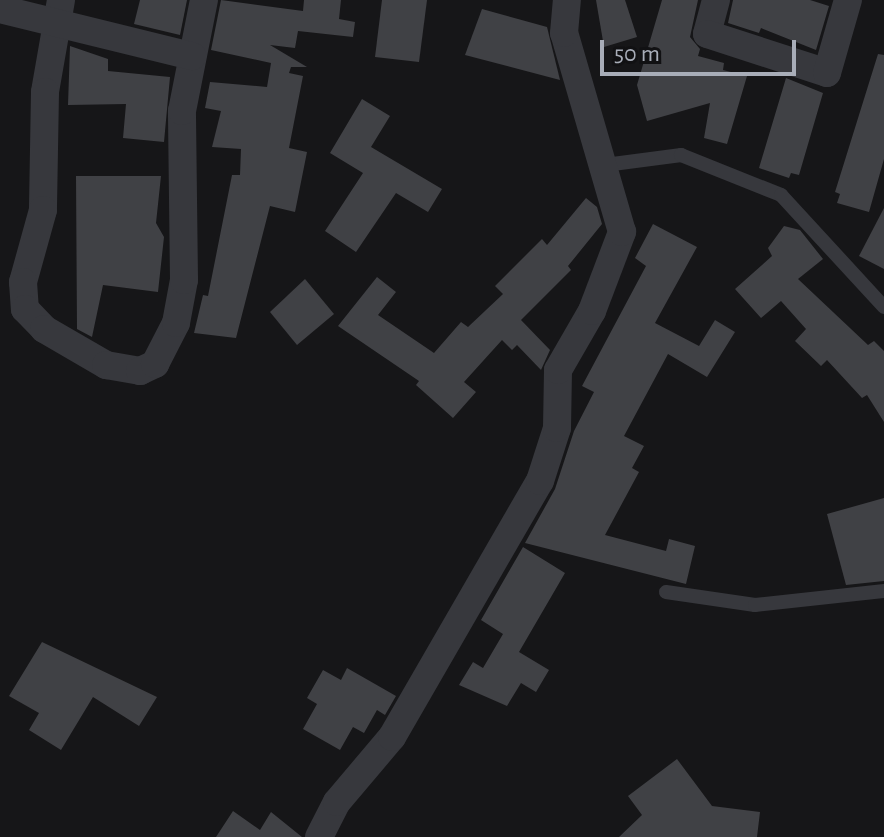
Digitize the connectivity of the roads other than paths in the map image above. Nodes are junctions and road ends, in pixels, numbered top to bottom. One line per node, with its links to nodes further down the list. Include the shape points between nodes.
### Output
1 (204, 0): 7 (street)
2 (567, 0): 8 (street, via 564,33)
3 (716, 0): 4 (street, via 707,34 827,73)
4 (848, 0)
5 (0, 9): 6 (street)
6 (59, 12): 7 (street); 7 (street, via 45,92 43,210 23,282 25,309 44,329 106,365 140,371 155,364 176,323 184,280 182,111)
7 (192, 56)
8 (605, 165): 9 (lane, via 681,155 781,195); 12 (street, via 622,232 592,311 558,370 557,428 540,481 392,737 337,802)
9 (884, 307)
10 (884, 591): 11 (lane, via 755,605)
11 (666, 592)
12 (319, 837)

